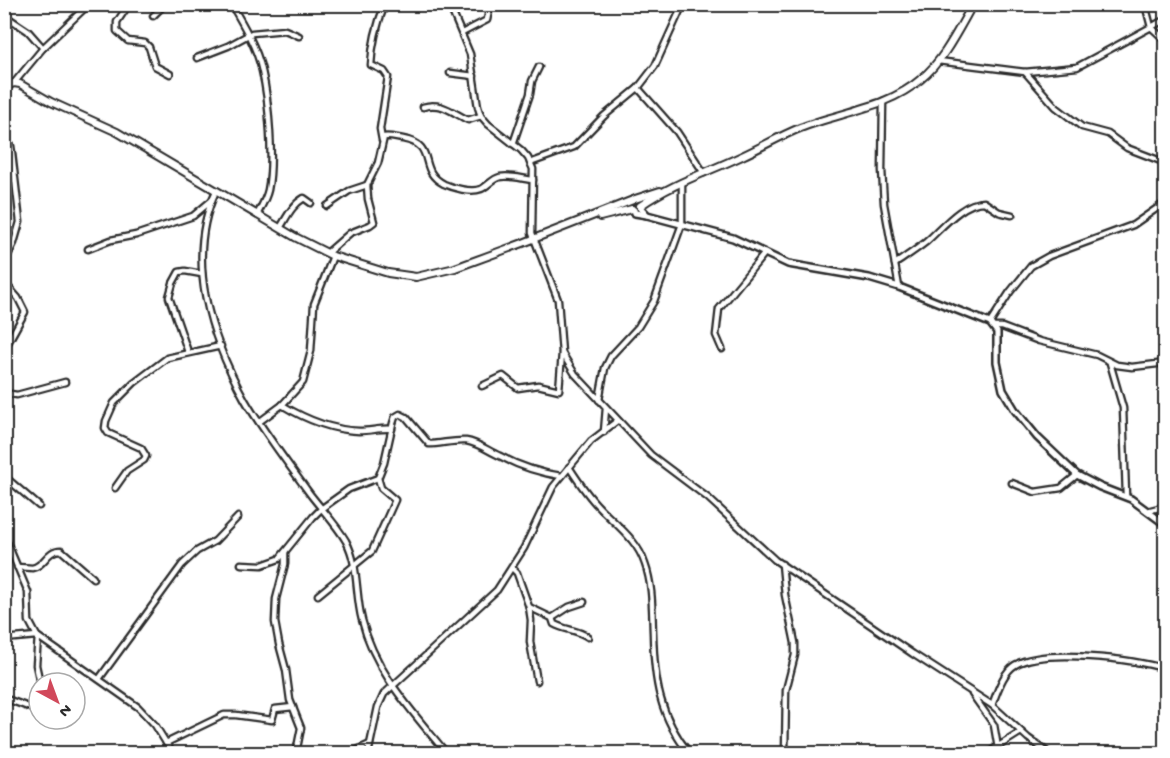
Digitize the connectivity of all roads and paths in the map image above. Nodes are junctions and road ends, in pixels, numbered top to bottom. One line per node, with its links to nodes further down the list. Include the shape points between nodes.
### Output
1 (89, 4): 19 (street)
2 (129, 4): 25 (street, via 117,22 117,31 128,41 149,46 155,66)
3 (165, 4): 12 (street)
4 (231, 4): 16 (street)
5 (384, 4): 34 (street, via 371,57 371,65 388,77 380,129)
6 (449, 4): 15 (street)
7 (683, 4): 29 (street, via 655,66)
8 (973, 4): 21 (main road)
9 (1145, 4): 14 (street)
10 (490, 5): 15 (street, via 488,20)
11 (4, 15): 19 (street, via 28,31)
12 (153, 16)
13 (1166, 19): 14 (street)
14 (1151, 27): 18 (street); 23 (street, via 1077,67)
15 (462, 33): 26 (street)
16 (247, 35): 17 (street, via 285,30); 20 (street); 50 (street, via 262,70 270,137 268,192)
17 (299, 36)
18 (1166, 41)
19 (43, 48): 27 (street)
20 (197, 58)
21 (938, 60): 23 (street); 30 (main road, via 921,80)
22 (539, 67): 35 (street)
23 (1025, 72): 37 (street, via 1070,119 1108,134 1126,148)
24 (450, 73): 26 (street)
25 (170, 74)
26 (474, 76): 32 (street)
27 (14, 83): 28 (main road); 43 (main road, via 117,132)
28 (4, 87)
29 (638, 88): 36 (street, via 574,147); 38 (street, via 677,132)
30 (883, 101): 38 (main road, via 801,128); 60 (street, via 884,204)
31 (423, 107): 32 (street, via 443,106 468,120)
32 (481, 116): 35 (street)
33 (4, 139): 59 (street, via 12,153 20,222)
34 (382, 140): 39 (street, via 387,136 419,143 434,177 449,186 475,191 501,177); 41 (street, via 378,163)
35 (513, 144): 36 (street)
36 (530, 163): 39 (street)
37 (1166, 163)
38 (704, 173): 40 (main road)
39 (533, 180): 55 (street)
40 (682, 183): 42 (main road); 53 (street)
41 (367, 185): 48 (street, via 349,191); 58 (street, via 374,222 350,233)
42 (674, 186): 44 (main road); 49 (main road)
43 (216, 191): 45 (street); 50 (main road)
44 (634, 200): 49 (main road, via 630,206); 52 (main road)
45 (211, 201): 56 (street, via 193,216); 61 (street, via 204,232)
46 (311, 202): 54 (street, via 301,200)
47 (1166, 202): 64 (street, via 1133,225 1031,266 1010,292)
48 (327, 206)
49 (637, 208): 52 (main road); 53 (street, via 635,213)
50 (257, 215): 54 (main road)
51 (1012, 215): 60 (street, via 977,202)
52 (582, 220): 55 (main road)
53 (682, 224): 57 (street, via 733,238); 75 (street, via 654,301 605,368)
54 (280, 228): 58 (main road)
55 (533, 240): 58 (main road, via 455,268 416,277 388,273); 69 (street, via 558,300)
56 (87, 249)
57 (765, 253): 63 (street, via 788,264); 67 (street, via 719,309 716,335)
58 (330, 255): 76 (street, via 314,304 303,382)
59 (4, 263)
60 (895, 264): 63 (street)
61 (202, 274): 65 (street); 68 (street, via 179,272 169,297)
62 (4, 282): 66 (street, via 24,312)
63 (899, 287): 64 (street)
64 (993, 325): 70 (street, via 1097,355); 83 (street, via 1003,390 1037,437)
65 (221, 346): 68 (street); 79 (street)
66 (4, 350)
67 (722, 350)
68 (188, 352): 88 (street, via 167,358 128,387 114,403 105,421 108,433 141,448 146,456)
69 (562, 353): 73 (street, via 559,390 538,385 518,388 503,376); 75 (street)
70 (1110, 363): 71 (street, via 1132,367); 89 (street, via 1123,408)
71 (1166, 363)
72 (65, 382): 74 (street, via 17,395)
73 (482, 386)
74 (4, 393)
75 (598, 400): 77 (street)
76 (282, 405): 79 (street); 80 (street, via 337,429)
77 (606, 408): 78 (street); 81 (street)
78 (617, 421): 81 (street); 99 (street, via 651,455 708,498)
79 (259, 422): 92 (street)
80 (392, 429): 85 (street, via 400,414 429,444 466,441 545,474); 86 (street)
81 (604, 432): 82 (street)
82 (568, 467): 85 (street); 130 (street, via 589,496 632,540 645,563 659,692 669,723)
83 (1077, 475): 87 (street, via 1061,488 1035,492); 89 (street)
84 (4, 476): 90 (street)
85 (561, 476): 102 (street)
86 (378, 478): 92 (street, via 349,489); 100 (street, via 394,503 372,551)
87 (1012, 483)
88 (115, 488)
89 (1126, 496): 93 (street)
90 (39, 506)
91 (1166, 506): 93 (street)
92 (321, 509): 97 (street); 100 (street, via 346,541)
93 (1147, 511): 95 (street)
94 (238, 517): 113 (street, via 215,541 182,565)
95 (1166, 525)
96 (4, 536): 101 (street)
97 (285, 552): 98 (street, via 270,563); 120 (street, via 275,622)
98 (241, 564)
99 (782, 564): 116 (street); 131 (street, via 795,649 786,690)
100 (354, 565): 104 (street); 115 (street, via 362,622)
101 (17, 567): 103 (street, via 34,568 50,552 61,550); 108 (street, via 28,592 29,621)
102 (512, 568): 106 (street); 115 (street, via 489,599)
103 (93, 578)
104 (318, 595)
105 (584, 602): 107 (street)
106 (529, 608): 107 (street); 114 (street)
107 (552, 618): 109 (street, via 554,624)
108 (37, 637): 110 (street); 112 (street); 113 (street)
109 (588, 638)
110 (4, 639)
111 (1166, 669): 118 (street, via 1095,657 1031,659 1012,666)
112 (37, 671)
113 (99, 679): 122 (street, via 147,715)
114 (537, 681)
115 (392, 686): 123 (street, via 378,707); 129 (street)
116 (969, 689): 118 (street); 124 (street, via 994,725)
117 (4, 698): 119 (street)
118 (992, 705): 121 (street)
119 (27, 707)
120 (293, 708): 122 (street, via 275,709 272,720 219,717); 126 (street, via 301,728)
121 (1021, 732): 124 (street); 134 (street)
122 (166, 743): 125 (street)
123 (370, 744): 127 (street); 128 (street)
124 (998, 746): 132 (street); 133 (street)
125 (172, 753)
126 (298, 753)
127 (348, 753)
128 (368, 753)
129 (447, 753)
130 (690, 753)
131 (785, 753)
132 (986, 753)
133 (999, 753)
134 (1050, 753)

